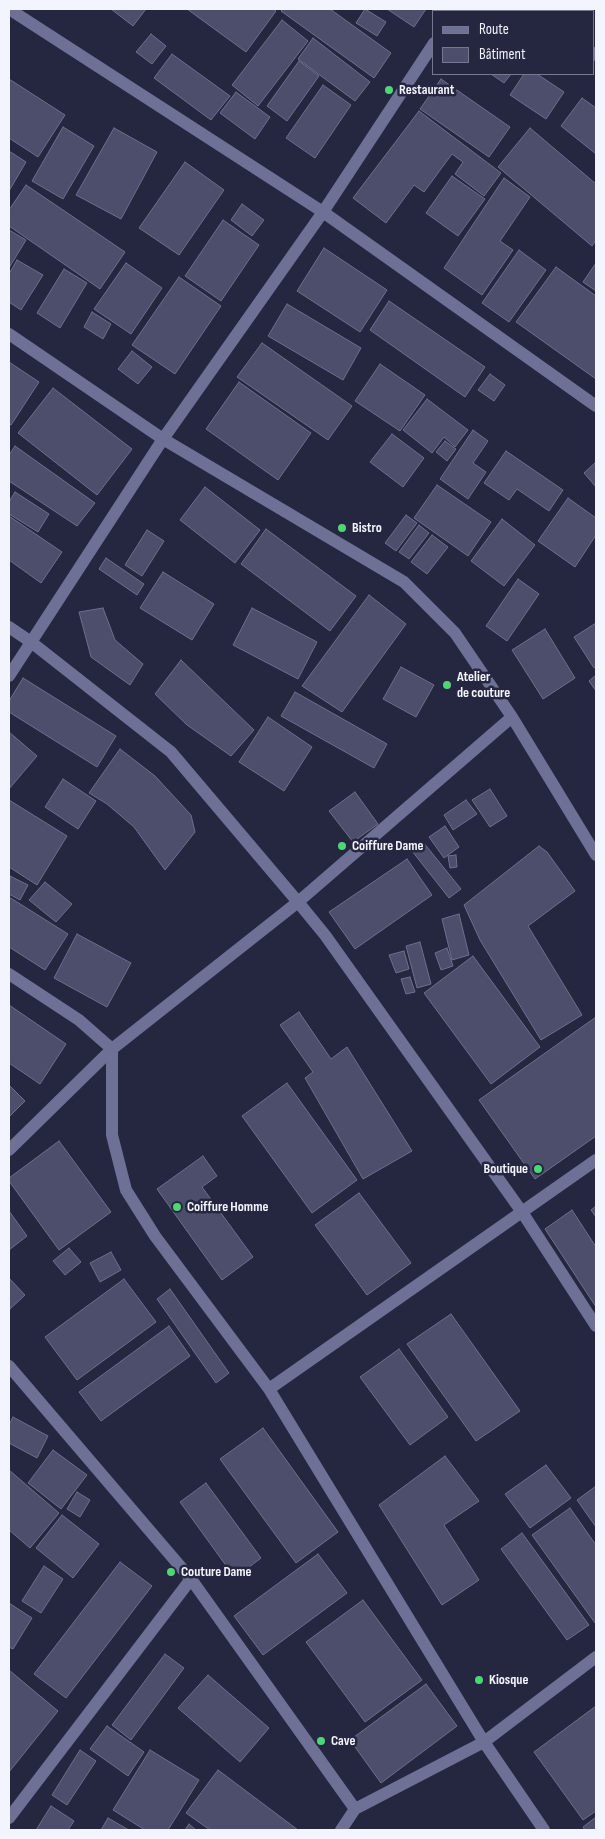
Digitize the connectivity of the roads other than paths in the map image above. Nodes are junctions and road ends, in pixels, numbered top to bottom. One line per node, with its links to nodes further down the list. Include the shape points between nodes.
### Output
1 (9, 9): 3 (street)
2 (432, 46): 3 (street)
3 (323, 212): 5 (street); 6 (street)
4 (9, 334): 6 (street)
5 (596, 406)
6 (163, 439): 8 (street); 10 (street, via 404,582 456,633)
7 (9, 627): 8 (street)
8 (31, 642): 9 (street); 12 (street, via 171,752)
9 (9, 676)
10 (512, 717): 11 (street); 12 (street)
11 (596, 855)
12 (298, 902): 14 (street); 17 (street, via 325,935)
13 (9, 974): 14 (street, via 79,1020)
14 (112, 1049): 15 (street); 20 (street, via 112,1135 126,1190 155,1236)
15 (9, 1150)
16 (596, 1160): 17 (street)
17 (522, 1212): 18 (street); 20 (street)
18 (596, 1326)
19 (9, 1366): 21 (street)
20 (269, 1389): 23 (street)
21 (191, 1579): 24 (street); 25 (street)
22 (596, 1657): 23 (street)
23 (484, 1742): 24 (street); 27 (street)
24 (355, 1809): 26 (street)
25 (9, 1818)
26 (341, 1830)
27 (544, 1830)

